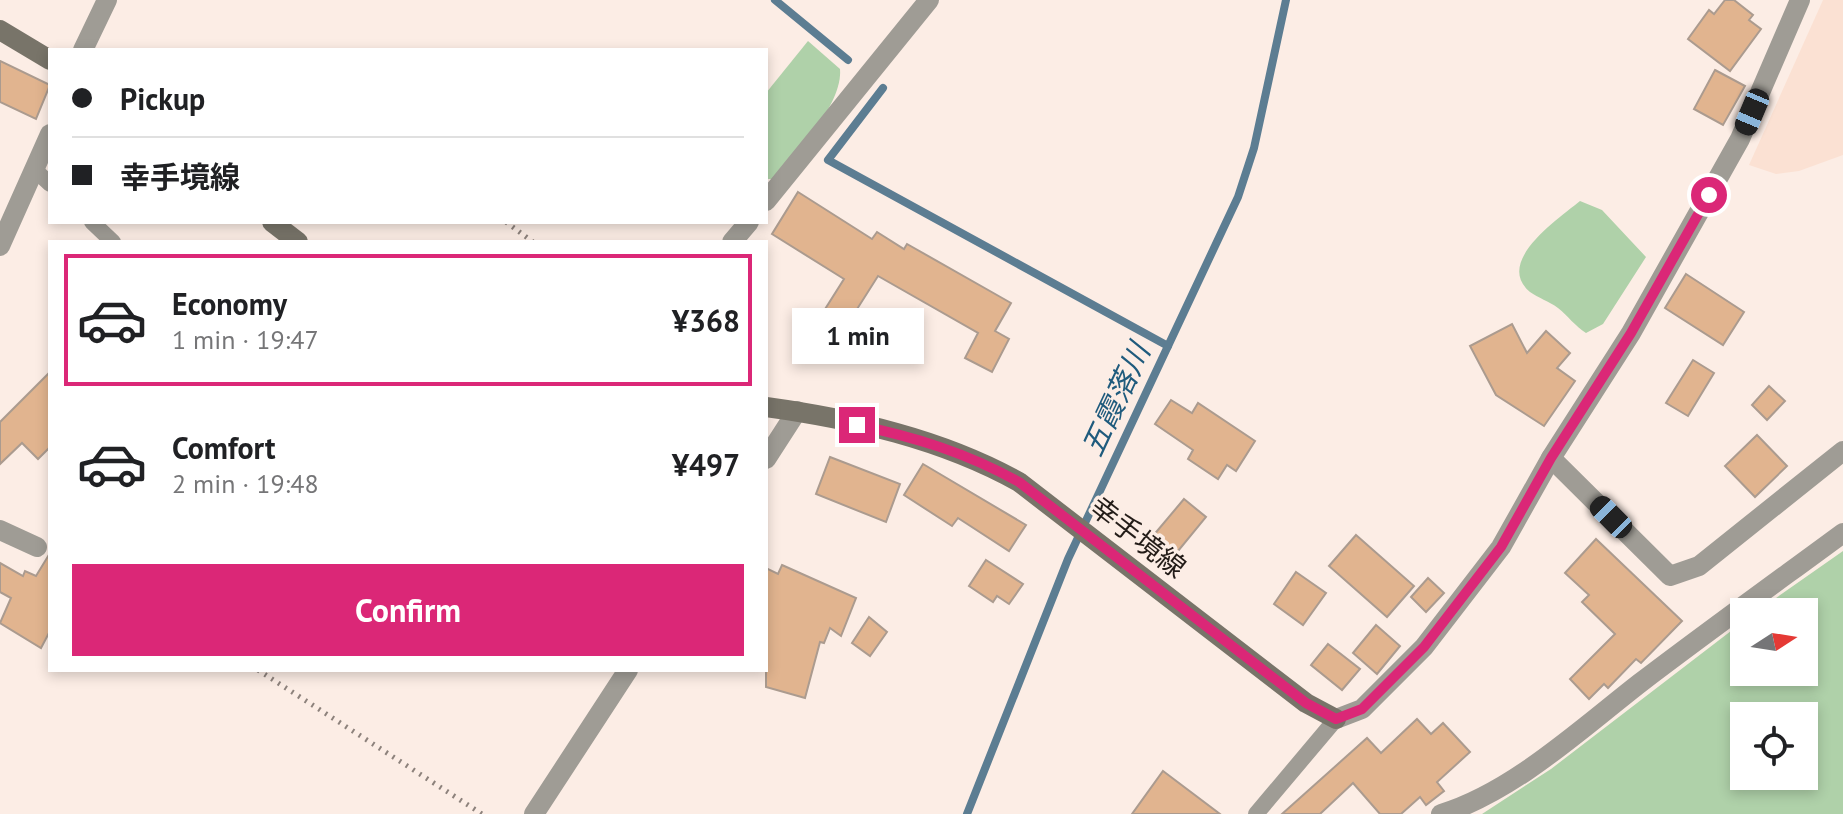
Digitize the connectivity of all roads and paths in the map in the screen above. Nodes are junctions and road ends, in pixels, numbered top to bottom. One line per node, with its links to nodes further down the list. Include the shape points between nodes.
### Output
1 (107, 0): 5 (street)
2 (929, 0): 10 (street)
3 (1800, 0): 24 (street, via 1740,139 1631,333)
4 (0, 30): 6 (main road)
5 (84, 48)
6 (48, 59)
7 (48, 138): 8 (street)
8 (34, 169): 9 (lane); 19 (street)
9 (48, 182)
10 (768, 199)
11 (94, 224): 15 (lane)
12 (275, 224): 16 (main road)
13 (509, 224): 17 (path)
14 (747, 224): 18 (street)
15 (111, 240)
16 (295, 240)
17 (530, 240)
18 (734, 240)
19 (0, 246)
20 (768, 407): 21 (main road, 幸手境線)
21 (797, 411): 23 (street); 30 (main road, 幸手境線, via 917,438 983,462 1019,482 1306,703)
22 (1843, 451): 24 (street, via 1699,566 1670,576)
23 (768, 456)
24 (1551, 458): 30 (street, via 1501,547 1453,613 1362,709)
25 (0, 530): 27 (street)
26 (1843, 533): 34 (street, via 1566,740 1472,805)
27 (37, 547)
28 (261, 672): 31 (path)
29 (627, 672): 32 (street)
30 (1336, 719): 33 (lane)
31 (482, 814)
32 (534, 814)
33 (1256, 814)
34 (1441, 814)

